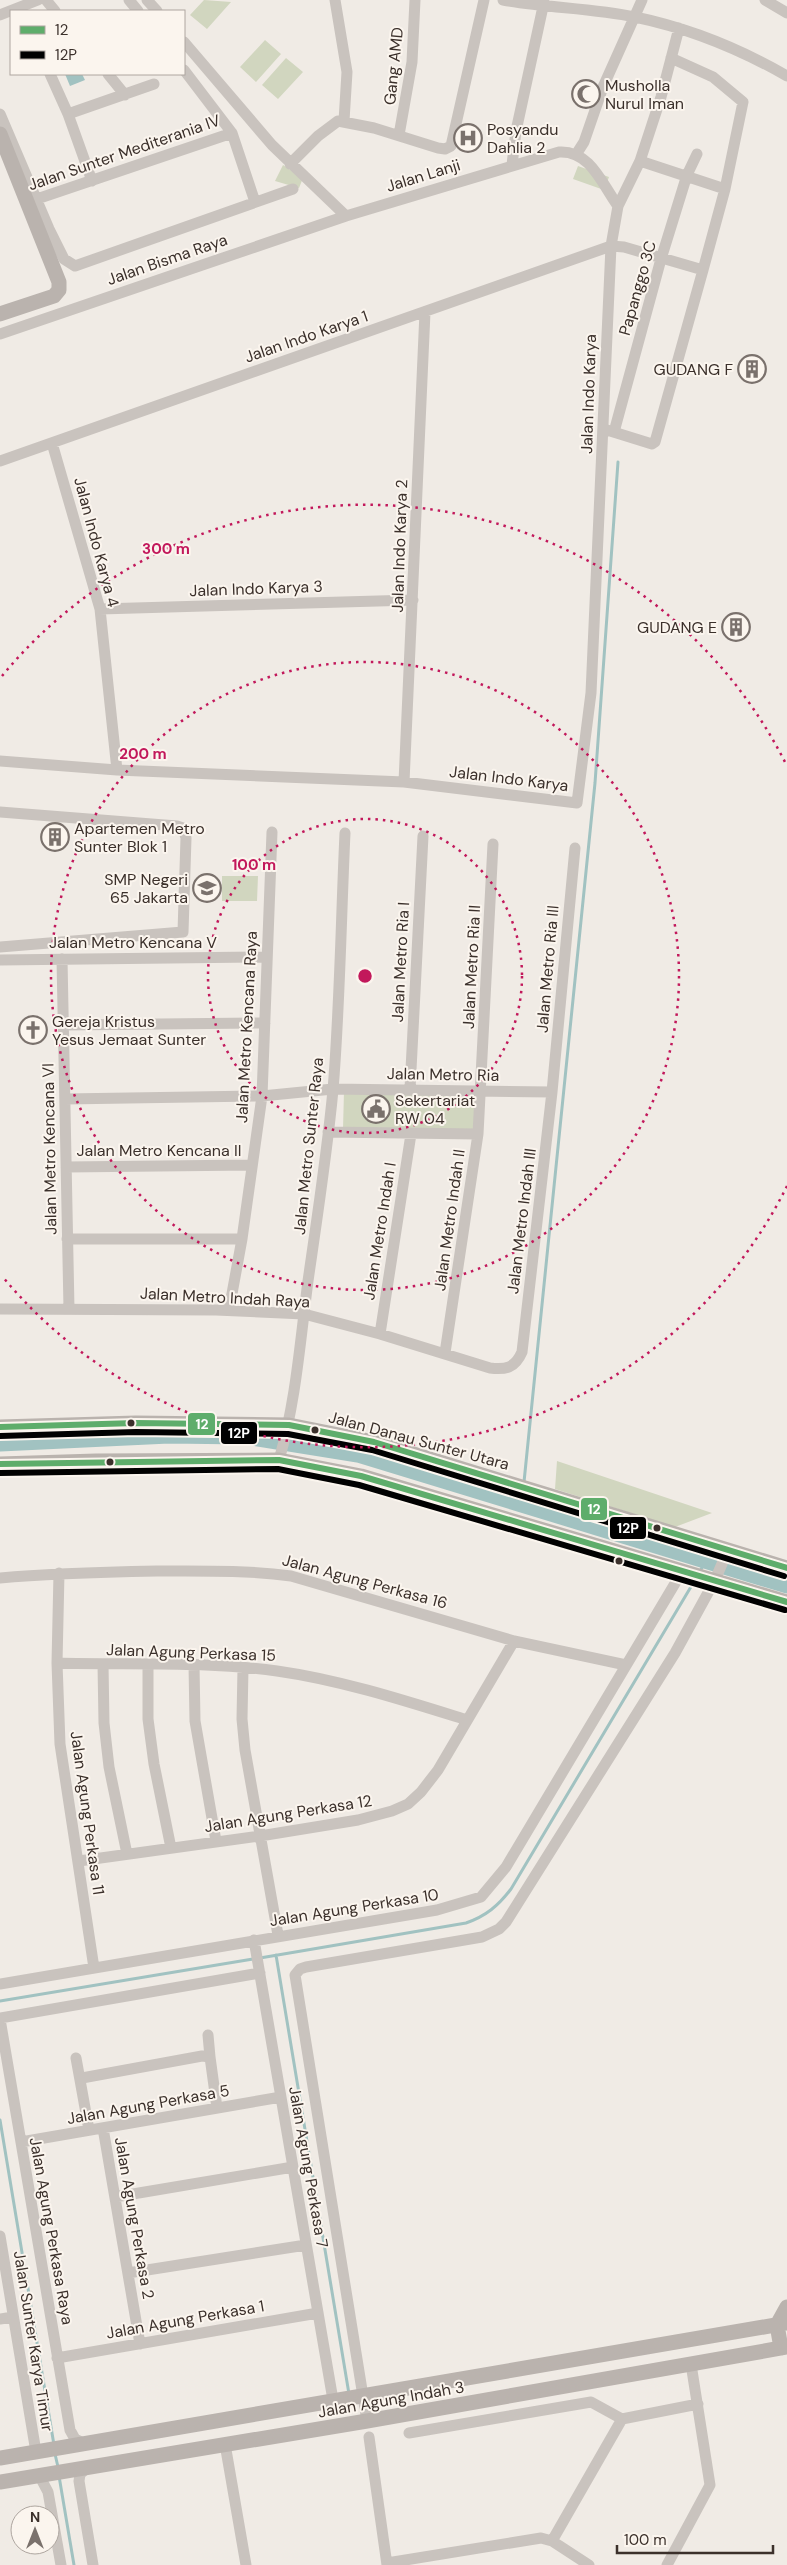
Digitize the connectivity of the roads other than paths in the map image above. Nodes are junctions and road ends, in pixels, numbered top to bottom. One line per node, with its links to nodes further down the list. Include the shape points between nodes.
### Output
1 (38, 0): 12 (street)
2 (46, 0): 13 (street)
3 (129, 0): 14 (street)
4 (147, 0): 15 (street)
5 (335, 0): 29 (street, via 347,72)
6 (415, 0): 32 (street, Gang AMD, via 412,62)
7 (484, 0): 32 (street, Jalan Lanji, via 453,144 442,149)
8 (503, 0): 11 (street)
9 (642, 0): 17 (street)
10 (765, 0): 16 (street)
11 (544, 4): 17 (street); 37 (street, via 516,131)
12 (20, 6)
13 (54, 10)
14 (137, 10)
15 (156, 10)
16 (787, 13)
17 (634, 17): 18 (street); 33 (street)
18 (679, 28): 20 (street, Jalan Indo Karya); 24 (street, via 734,48)
19 (185, 43): 36 (street)
20 (671, 58): 35 (street, Jalan Indo Karya); 41 (street, via 713,77 743,102)
21 (185, 71): 30 (street)
22 (50, 75): 28 (street)
23 (109, 75): 26 (street)
24 (787, 76)
25 (154, 84): 26 (street)
26 (125, 95): 28 (street)
27 (0, 114): 42 (street)
28 (68, 114): 39 (street)
29 (344, 121): 32 (street, Jalan Lanji); 36 (street, via 332,124)
30 (232, 133): 39 (street, Jalan Sunter Mediterania IV); 43 (street)
31 (0, 134): 42 (street)
32 (399, 135)
33 (577, 153): 37 (street, Jalan Lanji, via 559,152); 44 (street)
34 (697, 154): 38 (street, Papanggo 3C)
35 (640, 161): 38 (street); 44 (street, Jalan Indo Karya)
36 (290, 164): 45 (street)
37 (512, 165): 45 (street, Jalan Lanji)
38 (688, 175): 41 (street); 47 (street, Papanggo 3C)
39 (92, 181): 42 (street, Jalan Sunter Mediterania IV)
40 (293, 189): 43 (street)
41 (725, 189): 48 (street)
42 (31, 201): 43 (street, via 64,259 71,265 82,266); 50 (street, via 59,290 54,296)
43 (255, 202)
44 (618, 206): 46 (street, Jalan Indo Karya)
45 (346, 216): 51 (street, Jalan Bisma Raya)
46 (611, 246): 47 (street, Jalan Indo Karya 1); 49 (street, Jalan Indo Karya 1); 52 (street, Jalan Indo Karya)
47 (661, 259): 48 (street, Jalan Indo Karya 1); 52 (street, Papanggo 3C)
48 (703, 270): 52 (street, via 655,442 652,444)
49 (425, 312): 53 (street, Jalan Indo Karya 1); 55 (street, Jalan Indo Karya 2)
50 (0, 314)
51 (0, 334)
52 (608, 431): 59 (street, Jalan Indo Karya, via 592,693 577,803)
53 (52, 443): 54 (street, Jalan Indo Karya 1); 56 (street, Jalan Indo Karya 4)
54 (0, 461)
55 (413, 600): 56 (street, Jalan Indo Karya 3); 59 (street, Jalan Indo Karya 2)
56 (100, 609): 58 (street, Jalan Indo Karya 4)
57 (0, 761): 58 (street, Jalan Indo Karya)
58 (117, 770): 59 (street, Jalan Indo Karya)
59 (404, 782)
60 (0, 812): 66 (street, via 177,826 183,828 186,838 183,932)
61 (272, 832): 67 (street, Jalan Metro Kencana Raya)
62 (345, 833): 72 (street, Jalan Metro Sunter Raya)
63 (423, 836): 73 (street, Jalan Metro Ria I)
64 (492, 844): 74 (street, Jalan Metro Ria II)
65 (575, 848): 75 (street, Jalan Metro Ria III)
66 (0, 947)
67 (267, 957): 68 (street, Jalan Metro Kencana V); 70 (street, Jalan Metro Kencana Raya)
68 (62, 959): 69 (street, Jalan Metro Kencana V); 71 (street, Jalan Metro Kencana VI)
69 (0, 960)
70 (264, 1023): 71 (street); 76 (street, Jalan Metro Kencana Raya)
71 (63, 1025): 77 (street, Jalan Metro Kencana VI)
72 (333, 1089): 73 (street, Jalan Metro Ria); 76 (street, Jalan Metro Ria); 78 (street, Jalan Metro Sunter Raya)
73 (410, 1089): 74 (street, Jalan Metro Ria)
74 (481, 1090): 75 (street, Jalan Metro Ria); 80 (street, Jalan Metro Indah II)
75 (552, 1092): 90 (street, Jalan Metro Indah III)
76 (262, 1096): 77 (street, Jalan Metro Ria); 81 (street, Jalan Metro Kencana Raya)
77 (65, 1099): 82 (street, Jalan Metro Kencana VI)
78 (328, 1132): 79 (street); 88 (street, Jalan Metro Sunter Raya)
79 (410, 1134): 80 (street); 89 (street, Jalan Metro Indah I)
80 (478, 1134): 91 (street, Jalan Metro Indah II)
81 (252, 1166): 82 (street, Jalan Metro Kencana II); 83 (street, Jalan Metro Kencana Raya)
82 (66, 1167): 84 (street, Jalan Metro Kencana VI)
83 (242, 1238): 84 (street); 87 (street, Jalan Metro Kencana Raya)
84 (67, 1239): 86 (street, Jalan Metro Kencana VI)
85 (0, 1309): 86 (street, Jalan Metro Indah Raya)
86 (68, 1309): 87 (street, Jalan Metro Indah Raya)
87 (229, 1310): 88 (street, Jalan Metro Indah Raya)
88 (304, 1314): 89 (street, Jalan Metro Indah Raya); 93 (street, Jalan Metro Sunter Raya, via 299,1371)
89 (380, 1334): 91 (street, Jalan Metro Indah Raya)
90 (522, 1352): 91 (street, Jalan Metro Indah Raya, via 518,1362 503,1370)
91 (445, 1353)
92 (0, 1427): 93 (street, Jalan Danau Sunter Utara, via 144,1423)
93 (288, 1428): 94 (street, Jalan Metro Sunter Raya); 96 (street, Jalan Danau Sunter Utara, via 374,1442)
94 (280, 1456): 95 (street); 98 (street, via 361,1476)
95 (0, 1464)
96 (727, 1552): 97 (street, Jalan Danau Sunter Utara); 100 (street)
97 (787, 1568)
98 (685, 1571): 100 (street); 108 (street, Jalan Agung Perkasa 10)
99 (59, 1573): 101 (street, Jalan Agung Perkasa 16); 103 (street, Jalan Agung Perkasa 16, via 200,1571 291,1576); 104 (street, Jalan Agung Perkasa 11)
100 (712, 1577): 102 (street); 145 (street, Jalan Agung Perkasa 7, via 675,1653 499,1929 482,1937 306,1966 296,1972 294,1980)
101 (0, 1578)
102 (787, 1602)
103 (514, 1641): 108 (street, Jalan Agung Perkasa 16); 110 (street, Jalan Agung Perkasa 12)
104 (57, 1664): 105 (street, Jalan Agung Perkasa 15); 115 (street, Jalan Agung Perkasa 11, via 60,1744)
105 (103, 1664): 106 (street, Jalan Agung Perkasa 15); 114 (street, via 109,1767)
106 (148, 1664): 107 (street, Jalan Agung Perkasa 15); 113 (street, via 148,1719)
107 (194, 1665): 109 (street, Jalan Agung Perkasa 15); 112 (street, via 195,1720)
108 (626, 1665): 116 (street, Jalan Agung Perkasa 10, via 506,1867 481,1897 395,1919)
109 (243, 1668): 110 (street, Jalan Agung Perkasa 15, via 310,1678 402,1700); 111 (street, via 245,1750)
110 (467, 1720): 111 (street, Jalan Agung Perkasa 12, via 438,1770 408,1804 358,1820)
111 (260, 1836): 112 (street, Jalan Agung Perkasa 12); 116 (street)
112 (216, 1841): 113 (street, Jalan Agung Perkasa 12)
113 (171, 1848): 114 (street, Jalan Agung Perkasa 12)
114 (127, 1854): 115 (street, Jalan Agung Perkasa 12)
115 (79, 1861): 118 (street, Jalan Agung Perkasa 11)
116 (278, 1935): 117 (street, Jalan Agung Perkasa 10)
117 (254, 1944): 118 (street, Jalan Agung Perkasa 10); 119 (street, Jalan Agung Perkasa 7)
118 (94, 1968): 120 (street, Jalan Agung Perkasa 10)
119 (260, 1974): 121 (street); 126 (street, Jalan Agung Perkasa 7)
120 (0, 1984)
121 (0, 2018): 130 (street, Jalan Agung Perkasa Raya)
122 (208, 2035): 123 (street)
123 (210, 2057): 125 (street, via 85,2076); 127 (street)
124 (76, 2058): 125 (street)
125 (80, 2080): 129 (street)
126 (281, 2098): 127 (street, Jalan Agung Perkasa 5); 131 (street, Jalan Agung Perkasa 7)
127 (217, 2108): 128 (street, Jalan Agung Perkasa 5)
128 (103, 2128): 129 (street, Jalan Agung Perkasa 5); 132 (street, Jalan Agung Perkasa 2)
129 (89, 2130): 130 (street, Jalan Agung Perkasa 5)
130 (21, 2142): 143 (street, Jalan Agung Perkasa Raya)
131 (293, 2167): 132 (street); 134 (street, Jalan Agung Perkasa 7)
132 (114, 2197): 135 (street, Jalan Agung Perkasa 2)
133 (0, 2236): 138 (street, Jalan Sunter Karya Timur)
134 (306, 2244): 135 (street); 137 (street, Jalan Agung Perkasa 7)
135 (128, 2273): 141 (street, Jalan Agung Perkasa 2)
136 (787, 2307): 140 (street)
137 (318, 2313): 141 (street, Jalan Agung Perkasa 1); 146 (street, Jalan Agung Perkasa 7)
138 (13, 2316): 139 (street); 154 (street, Jalan Sunter Karya Timur)
139 (0, 2319)
140 (782, 2324): 142 (street); 145 (street, Jalan Agung Indah 3)
141 (140, 2344): 143 (street, Jalan Agung Perkasa 1)
142 (784, 2348): 144 (street, Jalan Agung Indah 3)
143 (57, 2358): 152 (street, Jalan Agung Perkasa Raya, via 70,2430 75,2439)
144 (691, 2364): 147 (street); 149 (street, Jalan Agung Indah 3)
145 (360, 2395): 146 (street, Jalan Agung Indah 3); 149 (street, Jalan Agung Perkasa 7)
146 (335, 2399): 152 (street, Jalan Agung Indah 3)
147 (698, 2404): 148 (street); 165 (street, via 710,2485)
148 (622, 2419): 150 (street, via 591,2402); 159 (street)
149 (367, 2421): 153 (street, Jalan Agung Indah 3)
150 (409, 2434)
151 (369, 2437): 160 (street)
152 (83, 2443): 154 (street, Jalan Agung Indah 3)
153 (225, 2444): 156 (street, Jalan Agung Indah 3); 163 (street)
154 (41, 2451): 155 (street, Jalan Agung Indah 3)
155 (0, 2458)
156 (88, 2467): 157 (street, Jalan Agung Indah 3); 162 (street, via 80,2474 79,2481)
157 (45, 2474): 158 (street, Jalan Agung Indah 3); 161 (street)
158 (0, 2482)
159 (552, 2541): 160 (street, via 541,2538); 164 (street)
160 (387, 2564)
161 (60, 2565)
162 (93, 2565)
163 (246, 2565)
164 (590, 2565)
165 (667, 2565)

